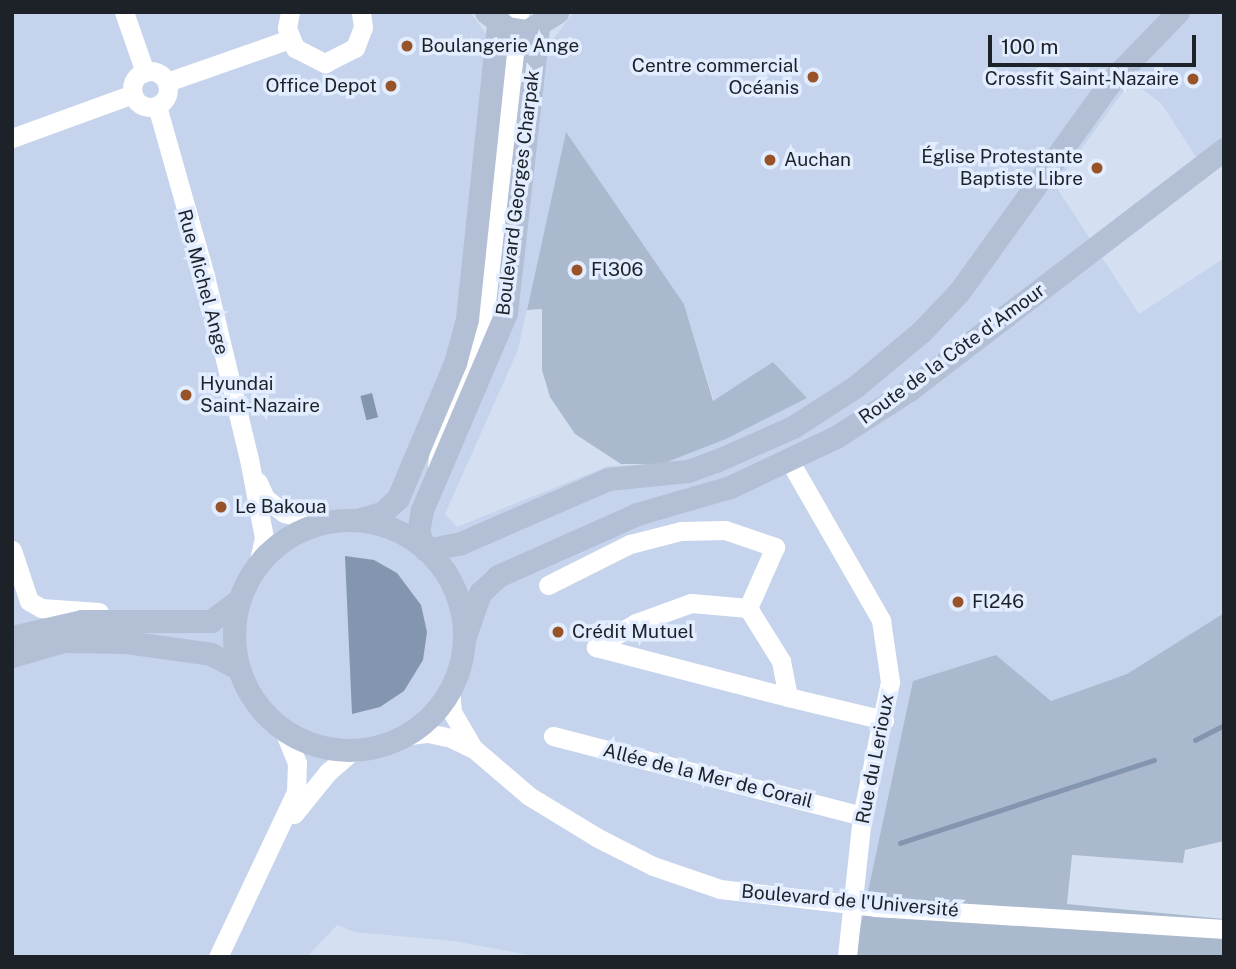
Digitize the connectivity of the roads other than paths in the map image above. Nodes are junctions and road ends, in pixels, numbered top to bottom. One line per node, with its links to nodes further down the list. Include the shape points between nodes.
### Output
1 (124, 12): 8 (street)
2 (290, 12): 7 (street)
3 (558, 12): 6 (main road)
4 (1178, 12): 21 (main road, Route de la Côte d'Amour, via 1112,80 959,292 922,332 855,387 793,427 707,465 667,475 608,479 461,543)
5 (365, 13): 7 (street, via 361,38 336,61 304,56)
6 (511, 21): 14 (street, via 484,326); 15 (main road, Boulevard Georges Charpak, via 495,53 467,319 455,363); 18 (main road, Boulevard Georges Charpak, via 536,53 506,313)
7 (290, 38): 9 (street)
8 (145, 72): 9 (street, via 160,74); 10 (street, via 133,83)
9 (167, 82): 11 (street, via 168,93)
10 (133, 94): 11 (street, via 145,106); 12 (street)
11 (156, 106): 16 (street, Rue Michel Ange, via 205,276)
12 (12, 138)
13 (1224, 149): 17 (main road, Route de la Côte d'Amour, via 880,410)
14 (441, 432): 15 (street); 18 (street)
15 (416, 456): 19 (main road, Boulevard Georges Charpak, via 393,505 382,513)
16 (249, 459): 20 (street, Rue Michel Ange, via 269,502 292,517); 23 (street, Rue Michel Ange, via 264,538)
17 (789, 460): 29 (main road, Route de la Côte d'Amour, via 718,492 634,515 508,570 480,593); 34 (street, Rue du Lerioux, via 881,620 890,682)
18 (436, 474): 21 (main road, Boulevard Georges Charpak, via 418,533)
19 (354, 520): 20 (main road); 21 (main road, via 392,528)
20 (323, 523): 23 (main road, via 286,539)
21 (426, 550): 29 (main road, via 455,591)
22 (13, 552): 27 (street, via 29,601 41,608 98,612)
23 (258, 565): 25 (main road)
24 (548, 585): 26 (street, via 630,544 681,531 725,530 775,547)
25 (239, 600): 27 (main road, via 211,621); 31 (main road, via 234,631)
26 (748, 608): 33 (street, via 781,661); 33 (street, via 691,603 635,623 596,646)
27 (123, 620): 28 (main road, via 44,626)
28 (12, 637)
29 (464, 639): 32 (main road)
30 (12, 656): 31 (main road, via 64,641 126,642 211,654)
31 (239, 669): 35 (main road, via 257,705)
32 (450, 689): 36 (main road, via 433,713); 38 (street, Boulevard de l'Université, via 452,712)
33 (788, 697): 34 (street)
34 (884, 720): 40 (street, Rue du Lerioux)
35 (285, 730): 39 (main road, via 323,747); 41 (street, via 294,751 298,785)
36 (402, 736): 38 (street, Boulevard de l'Université, via 444,736); 39 (main road)
37 (553, 736): 40 (street, Allée de la Mer de Corail)
38 (474, 749): 42 (street, Boulevard de l'Université, via 551,811 653,866 720,889)
39 (353, 750): 41 (street, via 328,772)
40 (862, 816): 42 (street, Rue du Lerioux)
41 (279, 834): 44 (street)
42 (853, 905): 43 (street, Boulevard de l'Université); 45 (street, Rue du Lerioux)
43 (1224, 929)
44 (218, 957)
45 (847, 957)

